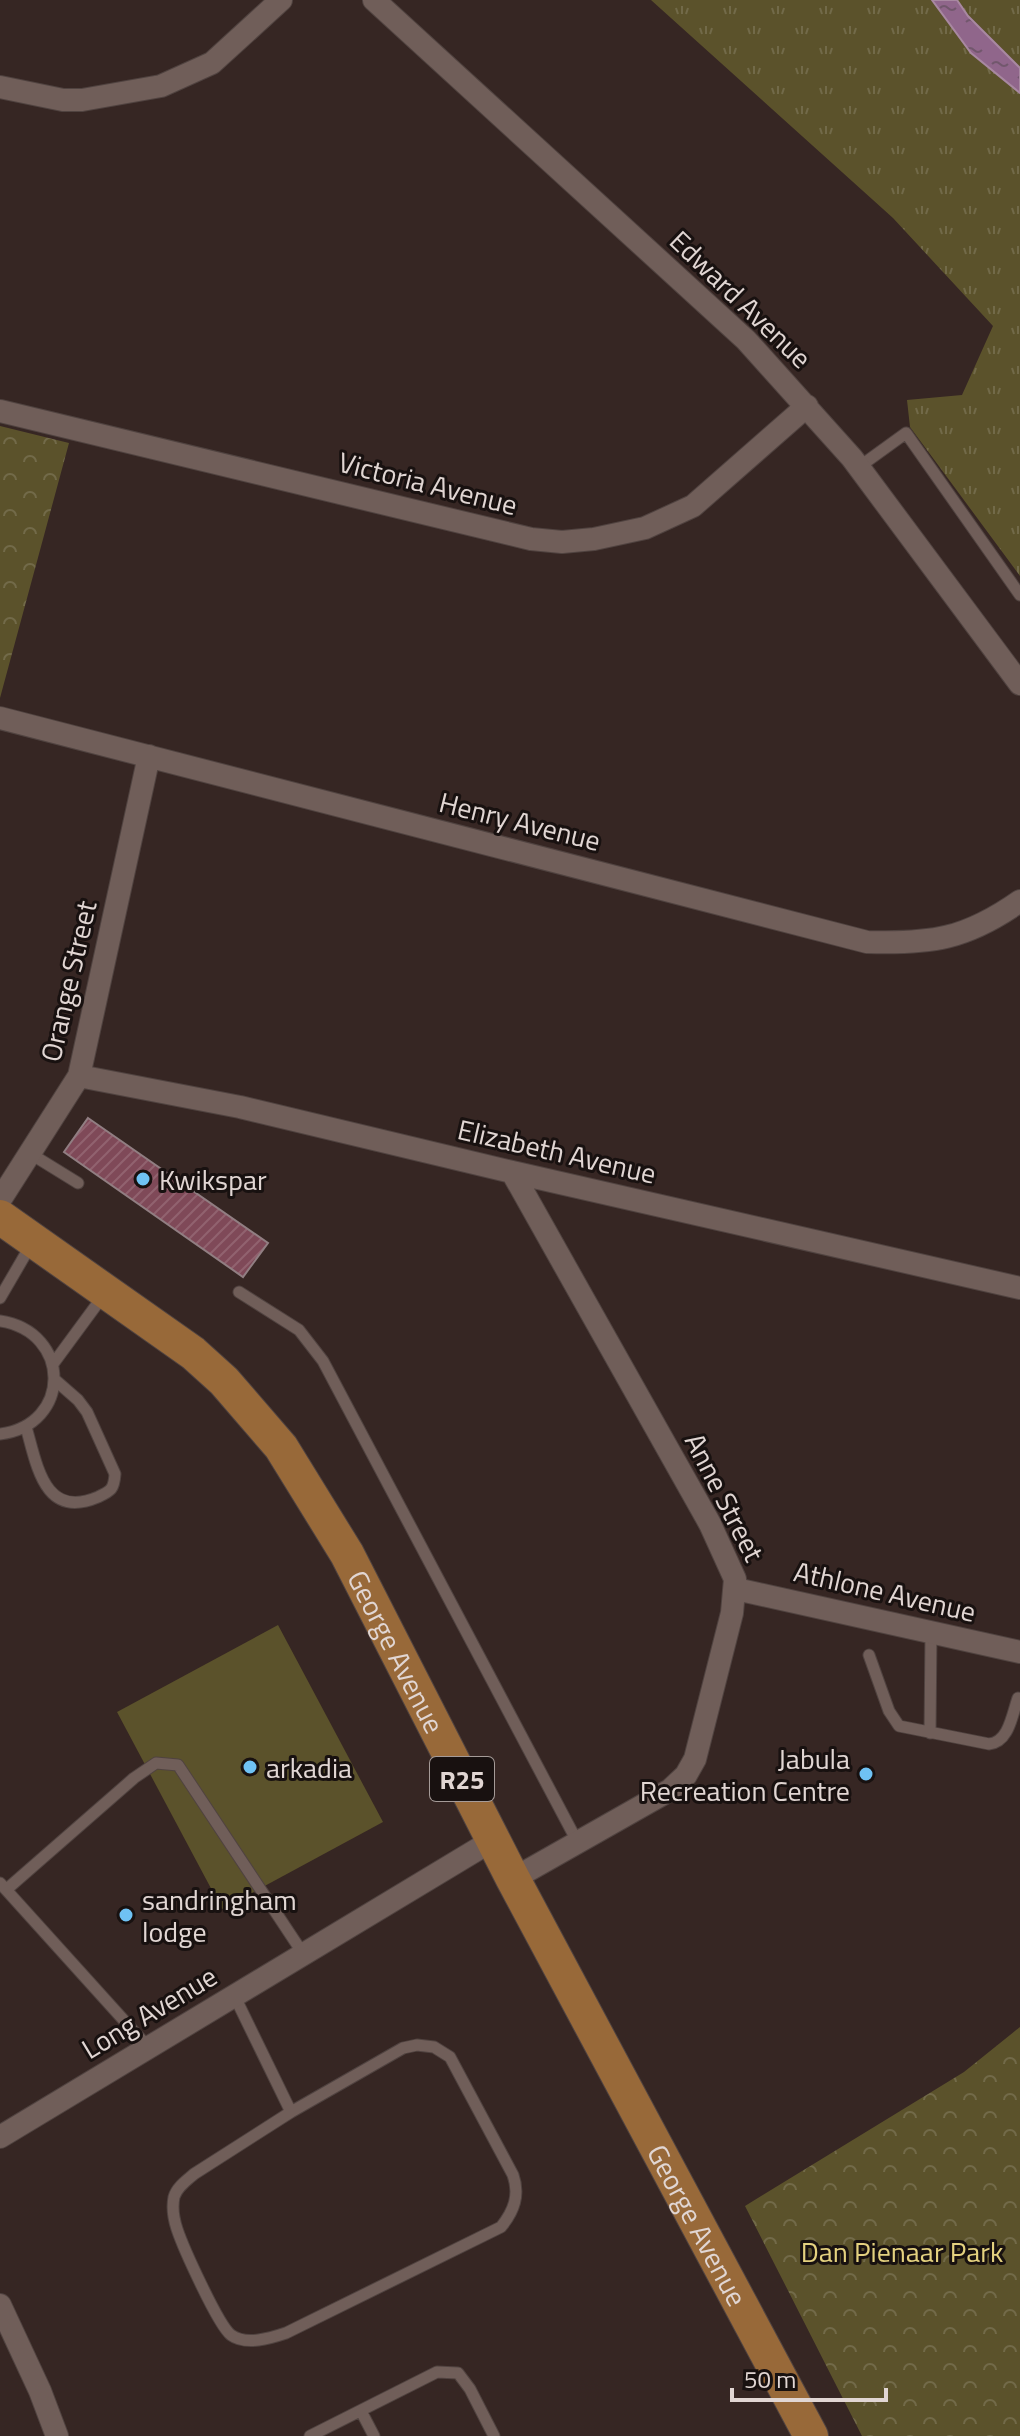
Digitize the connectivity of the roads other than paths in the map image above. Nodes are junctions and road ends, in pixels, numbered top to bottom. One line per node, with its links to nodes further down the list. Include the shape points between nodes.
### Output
1 (281, 0): 3 (street, via 212,63 161,86 82,100)
2 (374, 0): 4 (street, Edward Avenue, via 746,340)
3 (0, 87)
4 (807, 406): 5 (street, Victoria Avenue, via 693,506 645,528 562,542 531,539); 6 (street, Edward Avenue)
5 (0, 411)
6 (859, 467): 7 (lane, via 906,433); 8 (street, Edward Avenue)
7 (1020, 595)
8 (1020, 684)
9 (0, 718): 10 (street, Henry Avenue)
10 (149, 756): 11 (street, Henry Avenue, via 867,942 919,942 966,933); 12 (street, Orange Street)
11 (1020, 901)
12 (79, 1076): 13 (street, Orange Street); 14 (street, Elizabeth Avenue, via 240,1107)
13 (31, 1154): 15 (lane); 16 (street, Orange Street)
14 (512, 1172): 19 (street, Elizabeth Avenue); 28 (street, Anne Street, via 716,1535)
15 (78, 1183)
16 (0, 1200)
17 (0, 1217): 18 (main road, George Avenue / R25)
18 (33, 1242): 21 (main road, George Avenue / R25); 22 (lane)
19 (1020, 1288)
20 (239, 1292): 35 (lane, via 299,1330 323,1361)
21 (106, 1293): 24 (lane); 34 (main road, George Avenue / R25, via 193,1353 281,1447 347,1554)
22 (0, 1298)
23 (0, 1321): 24 (lane, via 39,1338)
24 (53, 1364): 25 (lane)
25 (54, 1379): 26 (lane, via 46,1407); 26 (lane, via 87,1412 115,1474 115,1486 87,1502 60,1500 46,1487)
26 (26, 1427): 27 (lane)
27 (0, 1434)
28 (736, 1589): 29 (street, Athlone Avenue); 35 (street, Anne Street, via 691,1767 670,1790)
29 (931, 1632): 30 (street, Athlone Avenue); 33 (lane)
30 (1020, 1652)
31 (869, 1655): 33 (lane, via 892,1719 899,1726)
32 (1018, 1698): 33 (lane, via 997,1743)
33 (930, 1733)
34 (493, 1840): 36 (main road, George Avenue / R25); 38 (street, Long Avenue)
35 (578, 1843): 36 (street, Anne Street)
36 (513, 1879): 49 (main road, George Avenue / R25)
37 (3, 1886): 38 (lane, via 134,1778 156,1763 178,1765); 40 (lane)
38 (304, 1955): 39 (street, Long Avenue)
39 (234, 1995): 40 (street, Long Avenue); 41 (lane)
40 (148, 2047): 42 (street, Long Avenue)
41 (291, 2112): 41 (lane, via 403,2048 434,2047 450,2057 513,2175 518,2190 514,2205 501,2227 286,2333 265,2340 232,2336 177,2228 174,2198 194,2174)
42 (0, 2137)
43 (0, 2305): 45 (street)
44 (361, 2411): 46 (lane); 47 (lane); 48 (lane, via 437,2372 458,2373)
45 (57, 2436)
46 (310, 2436)
47 (374, 2436)
48 (494, 2436)
49 (811, 2436)

